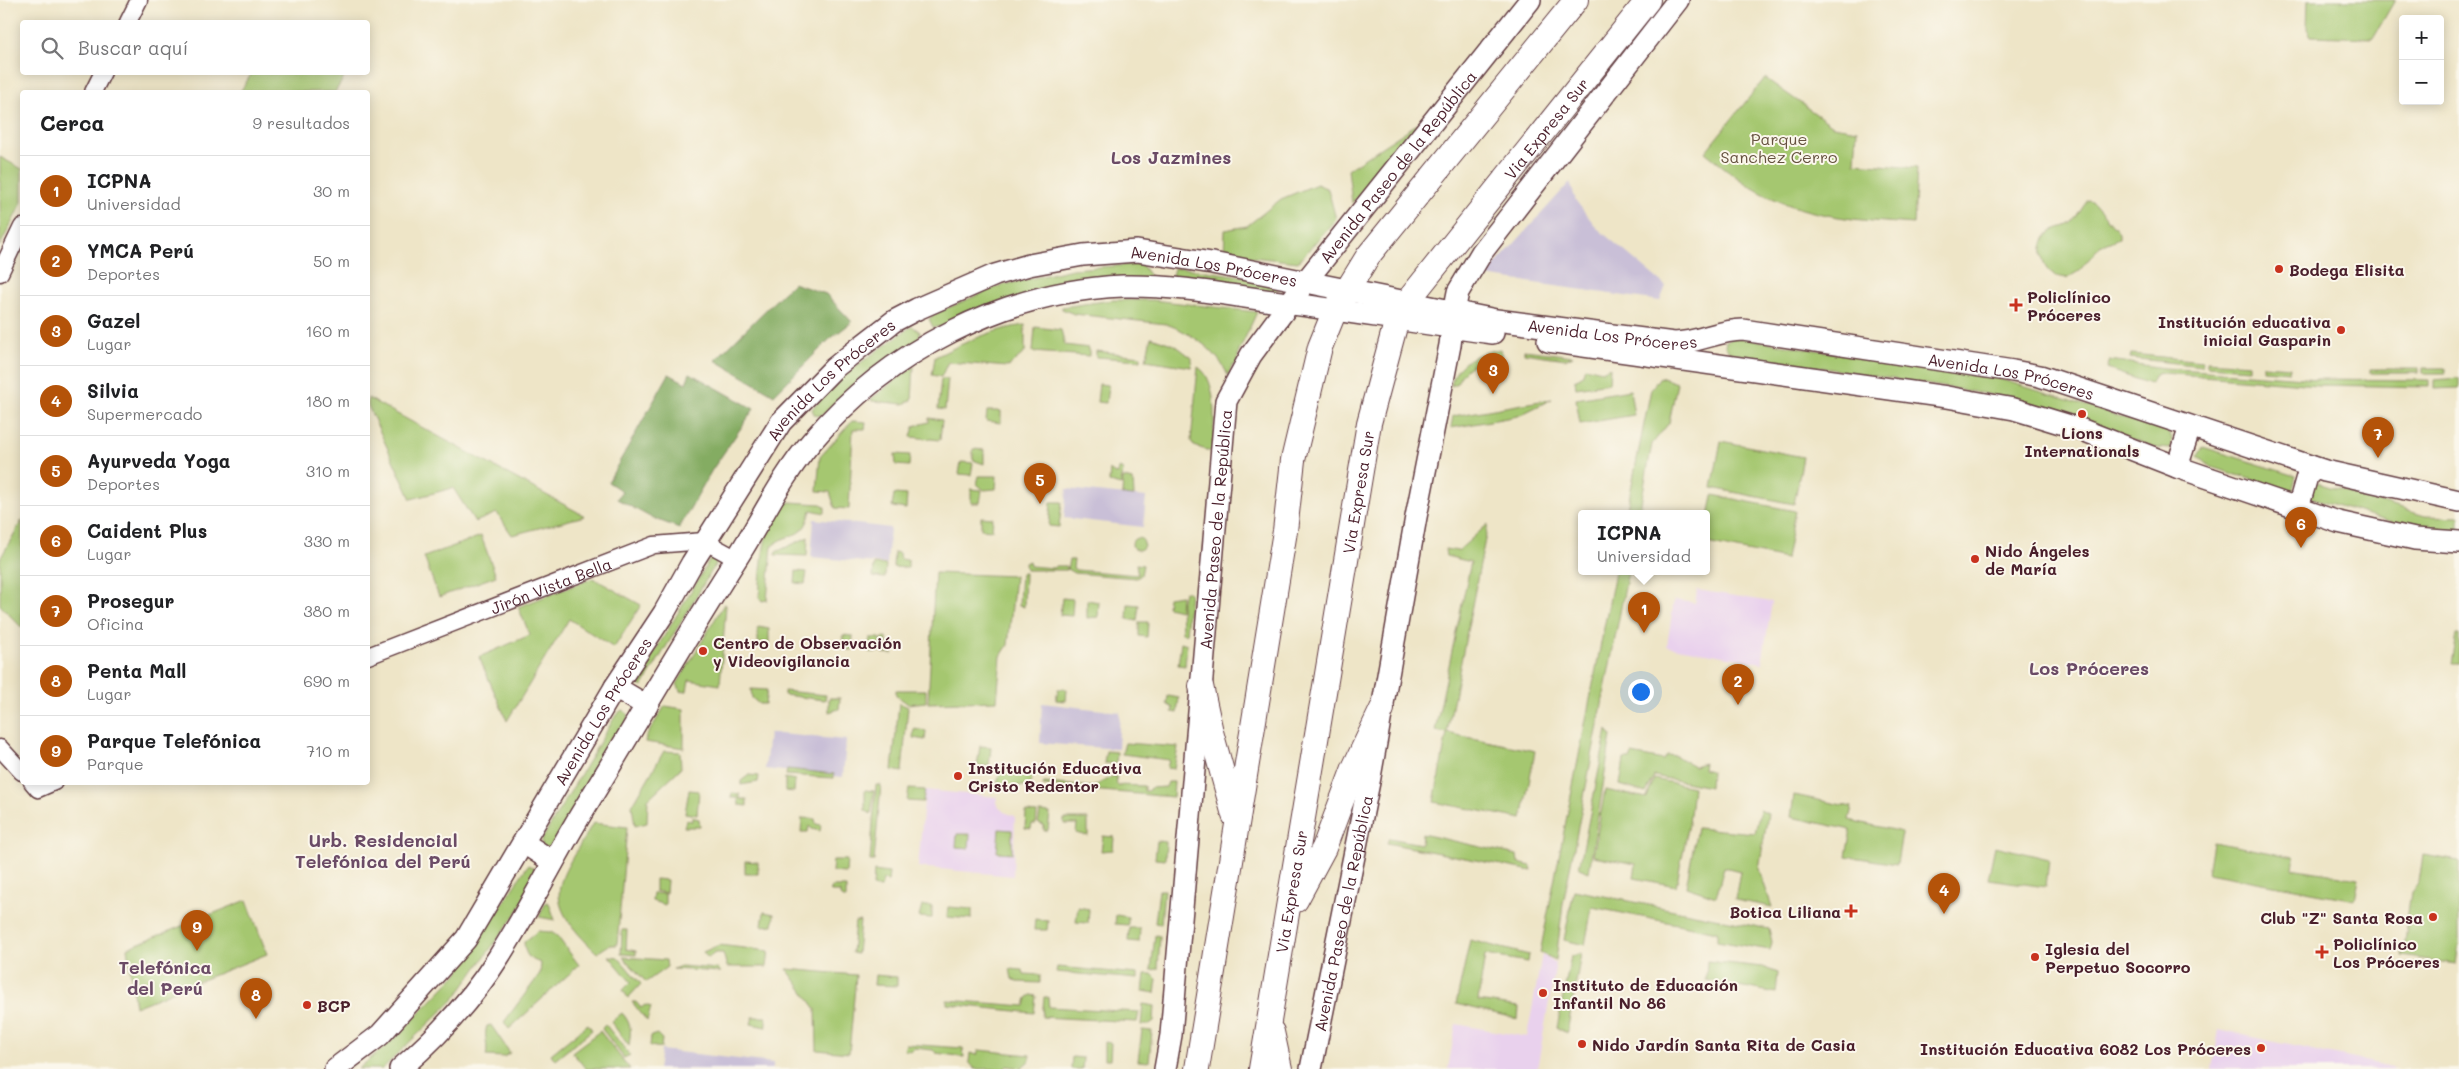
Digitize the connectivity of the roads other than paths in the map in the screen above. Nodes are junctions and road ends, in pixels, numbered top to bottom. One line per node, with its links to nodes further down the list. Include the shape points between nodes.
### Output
1 (139, 0): 6 (street)
2 (1530, 0): 11 (main road, Avenida Paseo de la República)
3 (1576, 0): 12 (highway, via 1368,256)
4 (1648, 0): 15 (highway, Via Expresa Sur)
5 (1678, 0): 16 (main road, Avenida Paseo de la República, via 1482,252 1458,292)
6 (129, 20)
7 (101, 75): 8 (street)
8 (93, 90)
9 (20, 231): 10 (street)
10 (1, 268)
11 (1306, 281): 12 (main road, Avenida Los Próceres); 13 (main road, Avenida Paseo de la República); 22 (main road, Avenida Los Próceres, via 1137,251 1054,260 995,275 960,289 894,321 833,369 782,422)
12 (1348, 290): 14 (highway); 15 (main road, Avenida Los Próceres)
13 (1290, 303): 14 (main road, Avenida Los Próceres); 24 (main road, Avenida Los Próceres, via 1183,288 1097,288 1024,303 961,328 923,347 882,375 821,431 789,472); 26 (main road, Avenida Paseo de la República, via 1251,355 1226,402)
14 (1335, 310): 15 (main road, Avenida Los Próceres); 32 (highway, via 1320,347 1293,460 1285,531)
15 (1402, 311): 16 (main road, Avenida Los Próceres); 35 (highway, Via Expresa Sur, via 1369,422)
16 (1453, 319): 17 (main road, Avenida Los Próceres, via 1496,320 1674,343 1729,330 1808,338 2040,376); 19 (main road, Avenida Los Próceres, via 1596,349 1947,397 2014,410 2080,429); 29 (main road, Avenida Paseo de la República)
17 (2190, 427): 18 (main road, Avenida Los Próceres); 19 (main road)
18 (2310, 466): 20 (main road, Avenida Los Próceres); 21 (main road)
19 (2177, 467): 21 (main road, Avenida Los Próceres)
20 (2459, 501)
21 (2298, 508): 23 (main road, Avenida Los Próceres, via 2370,531)
22 (705, 542): 24 (street); 25 (street, Jirón Vista Bella, via 654,545); 27 (main road, Avenida Los Próceres, via 664,613)
23 (2459, 542)
24 (736, 559): 28 (main road, Avenida Los Próceres)
25 (370, 655)
26 (1201, 686): 32 (highway); 40 (main road, Avenida Paseo de la República, via 1171,1035)
27 (615, 687): 28 (main road); 33 (main road, Avenida Los Próceres)
28 (647, 706): 34 (main road, Avenida Los Próceres)
29 (1382, 710): 35 (highway, via 1354,768 1324,848); 45 (main road, Avenida Paseo de la República)
30 (0, 748): 31 (street)
31 (20, 770)
32 (1236, 822): 37 (highway)
33 (524, 843): 34 (main road); 38 (main road, Avenida Los Próceres, via 466,939 380,1035)
34 (554, 862): 39 (main road, Avenida Los Próceres, via 484,978 438,1033)
35 (1288, 915): 36 (highway, Via Expresa Sur)
36 (1269, 1021): 43 (highway, Via Expresa Sur); 44 (highway)
37 (1201, 1043): 41 (highway); 42 (highway)
38 (336, 1069)
39 (400, 1069)
40 (1165, 1069)
41 (1189, 1069)
42 (1196, 1069)
43 (1261, 1069)
44 (1280, 1069)
45 (1311, 1069)

